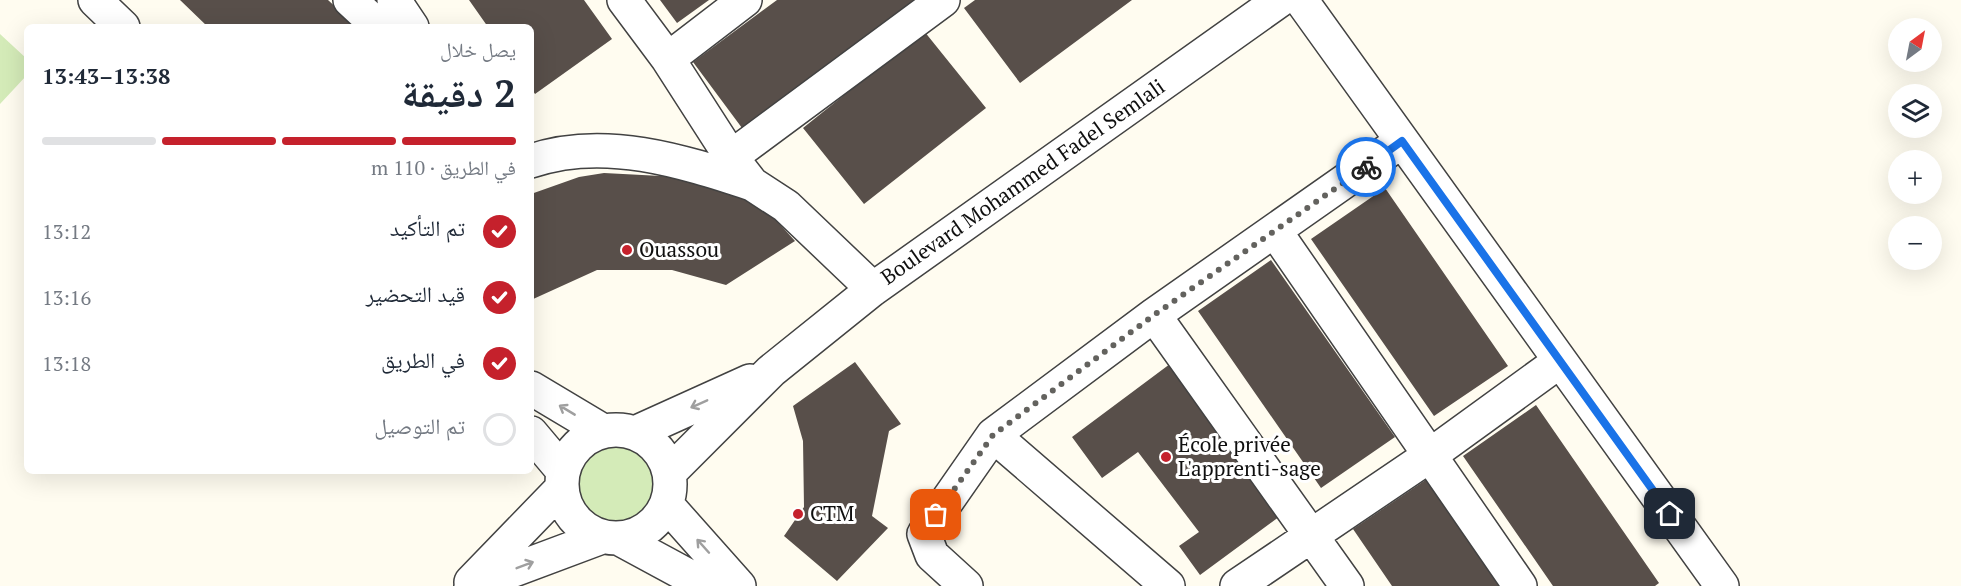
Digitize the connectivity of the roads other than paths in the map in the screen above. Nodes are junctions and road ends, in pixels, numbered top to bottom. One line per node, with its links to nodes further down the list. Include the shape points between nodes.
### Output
1 (350, 0): 10 (street)
2 (394, 0): 11 (street)
3 (624, 0): 12 (street)
4 (745, 0): 12 (street)
5 (943, 0): 14 (street)
6 (1281, 0): 18 (street, Boulevard Mohammed Fadel Semlali)
7 (1301, 0): 13 (street)
8 (100, 2): 9 (street)
9 (120, 24)
10 (376, 24)
11 (409, 24)
12 (668, 59): 14 (street)
13 (1402, 141): 17 (street); 20 (street)
14 (730, 157): 16 (street)
15 (534, 160): 16 (street, via 555,153 646,154)
16 (752, 184): 18 (street, via 786,206)
17 (1275, 231): 19 (street); 27 (street)
18 (873, 289): 21 (street, Boulevard Mohammed Fadel Semlali)
19 (1154, 315): 25 (street); 31 (street)
20 (1560, 362): 27 (street); 33 (street)
21 (771, 371): 24 (street, Boulevard Mohammed Fadel Semlali, one-way to 24); 28 (street, Boulevard Mohammed Fadel Semlali)
22 (534, 390): 23 (street, one-way to 22)
23 (603, 431): 24 (street); 29 (street, via 577,446)
24 (635, 433): 28 (street, via 657,448)
25 (993, 435): 37 (street, via 924,534 932,555); 38 (street)
26 (534, 438): 29 (street)
27 (1428, 456): 31 (street); 41 (street)
28 (670, 472): 30 (street)
29 (562, 480): 32 (street, via 566,504 574,519 587,530); 34 (street)
30 (667, 505): 32 (street, via 648,529 635,536); 36 (street, one-way to 30)
31 (1311, 534): 39 (street); 40 (street)
32 (611, 538): 34 (street, one-way to 32); 35 (street)
33 (1709, 581)
34 (469, 586)
35 (707, 586)
36 (739, 586)
37 (966, 586)
38 (1168, 586)
39 (1237, 586)
40 (1347, 586)
41 (1520, 586)

